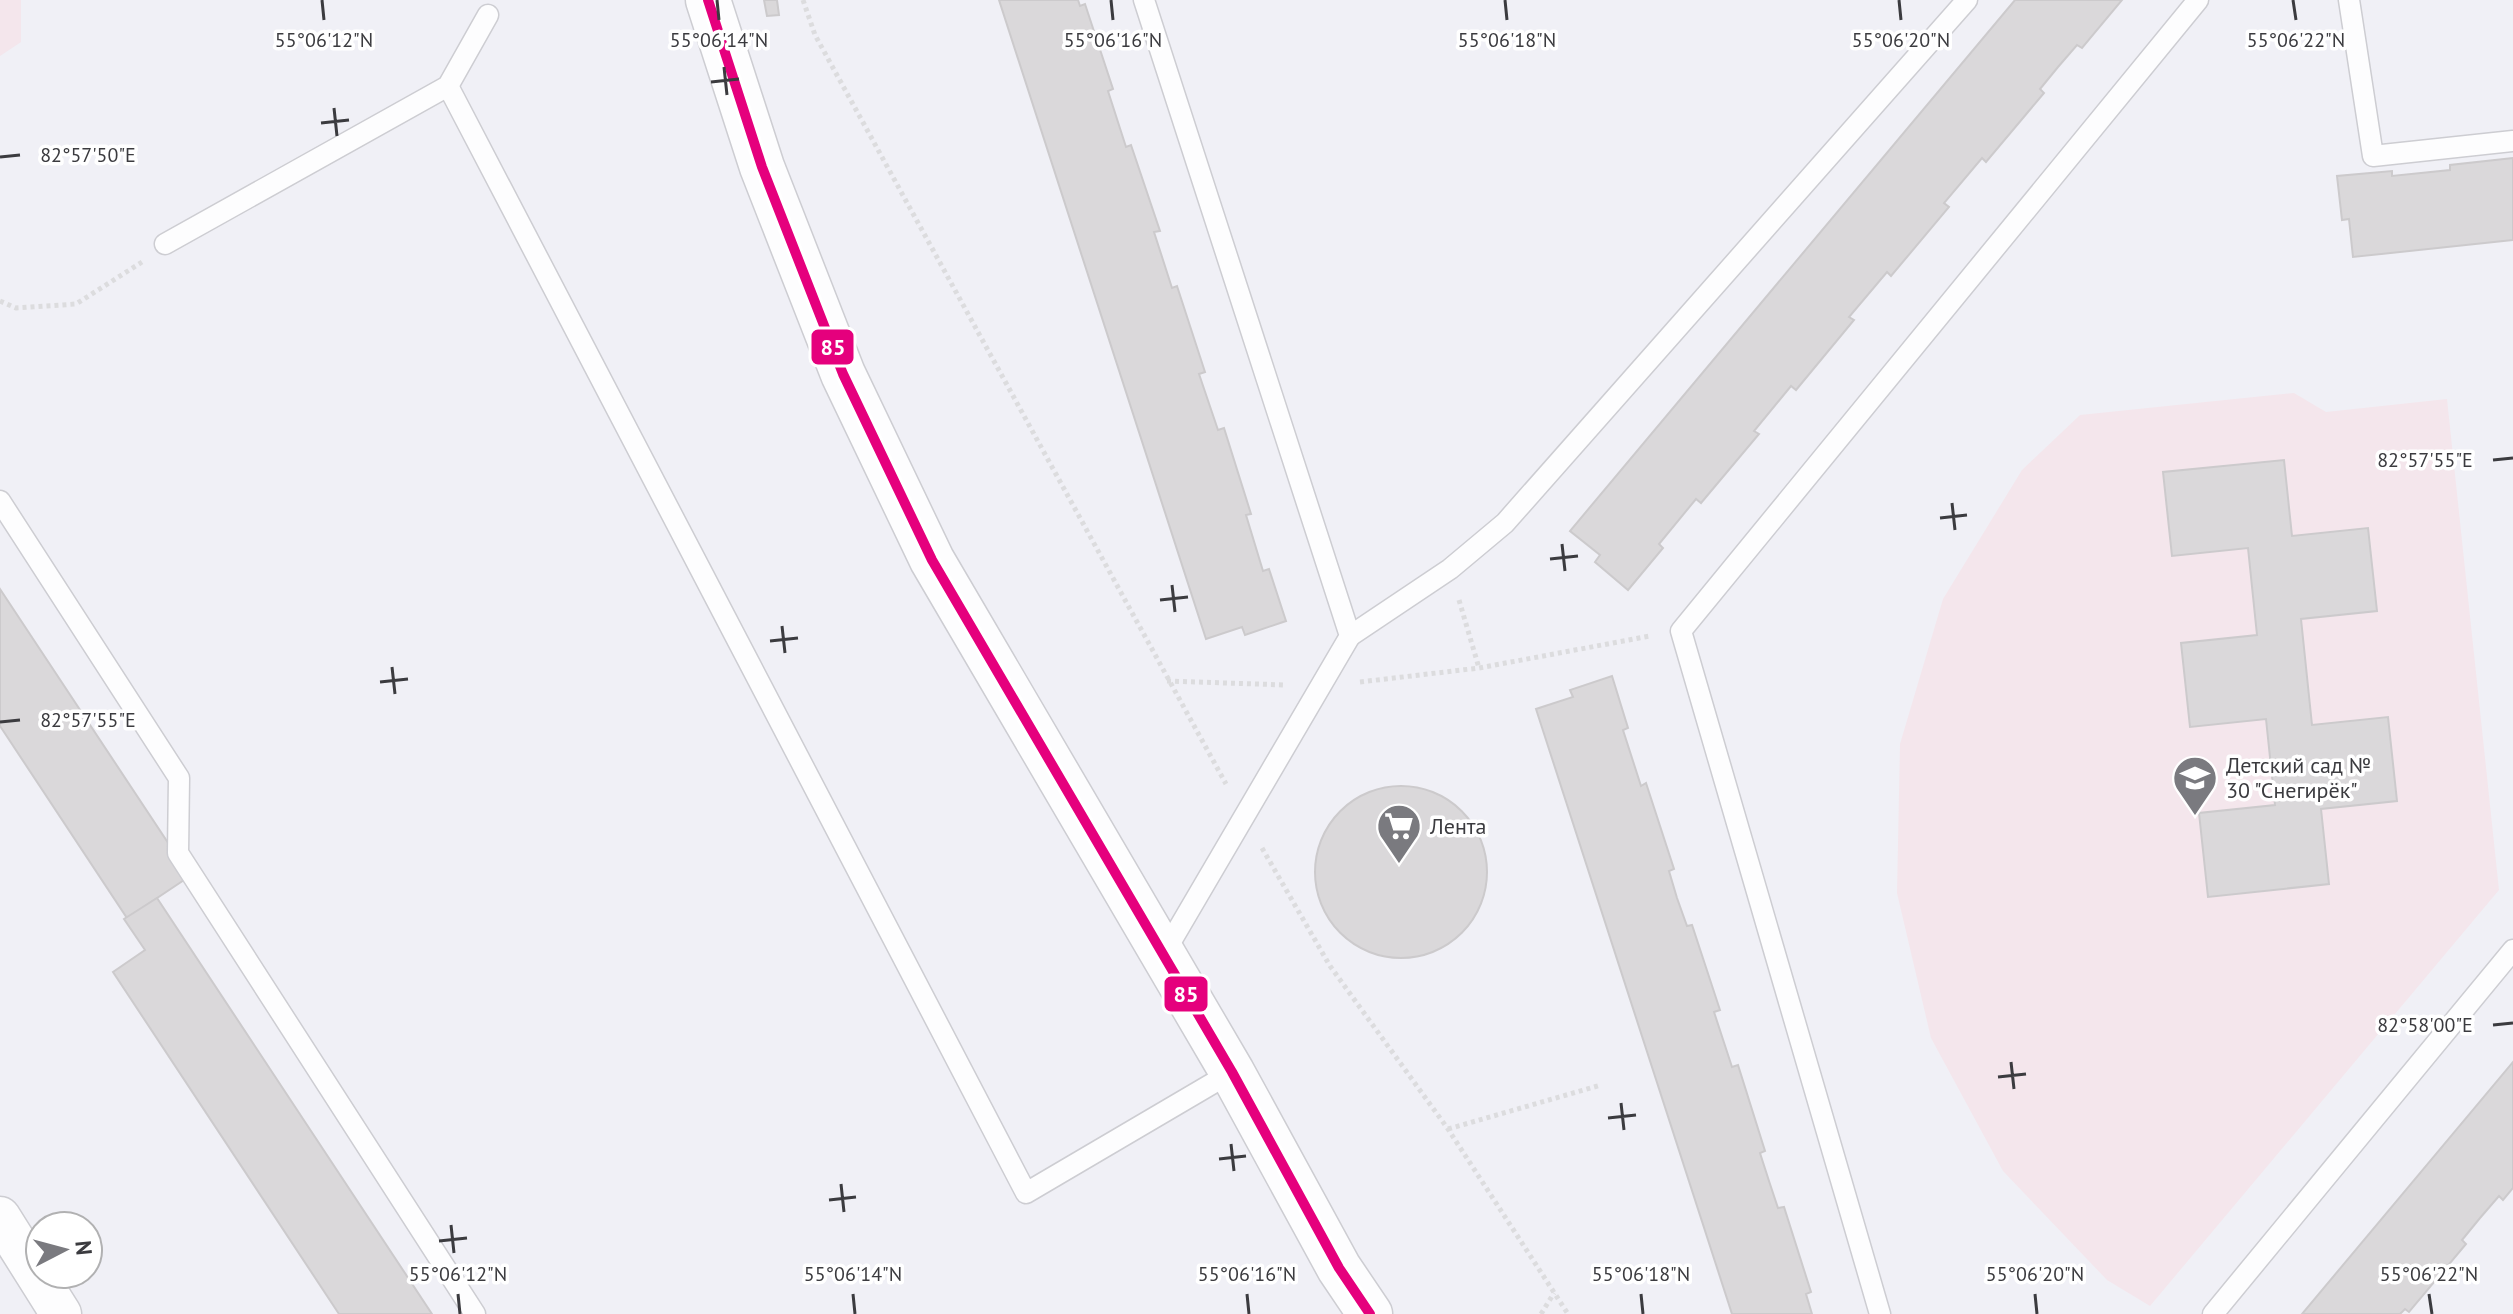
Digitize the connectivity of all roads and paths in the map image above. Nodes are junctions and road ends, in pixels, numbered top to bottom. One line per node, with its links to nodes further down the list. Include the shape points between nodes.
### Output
1 (708, 0): 21 (main road, via 762,167 843,374 925,546)
2 (803, 0): 17 (path, via 815,35)
3 (1144, 0): 15 (lane)
4 (1967, 0): 13 (lane, via 1505,523)
5 (2198, 0): 32 (lane, via 1681,631)
6 (2349, 0): 9 (lane, via 2373,156)
7 (488, 15): 8 (lane)
8 (448, 86): 10 (lane); 22 (lane, via 1026,1193)
9 (2513, 141)
10 (165, 244): 11 (path, via 76,304 16,308)
11 (0, 301)
12 (0, 501): 28 (lane, via 179,778 178,853)
13 (1450, 569): 15 (lane); 16 (path)
14 (1658, 625): 16 (path, via 1650,636)
15 (1350, 636): 18 (lane)
16 (1479, 668): 18 (path)
17 (1167, 681): 18 (path); 19 (path)
18 (1321, 686): 19 (lane)
19 (1245, 817): 21 (lane); 24 (path, via 1330,966)
20 (2513, 950): 33 (lane)
21 (1163, 955): 22 (main road)
22 (1232, 1072): 29 (main road, via 1339,1268)
23 (1601, 1085): 24 (path)
24 (1448, 1129): 26 (path)
25 (0, 1217): 27 (street)
26 (1554, 1293): 30 (path); 31 (path)
27 (61, 1314)
28 (475, 1314)
29 (1370, 1314)
30 (1541, 1314)
31 (1568, 1314)
32 (1880, 1314)
33 (2213, 1314)

